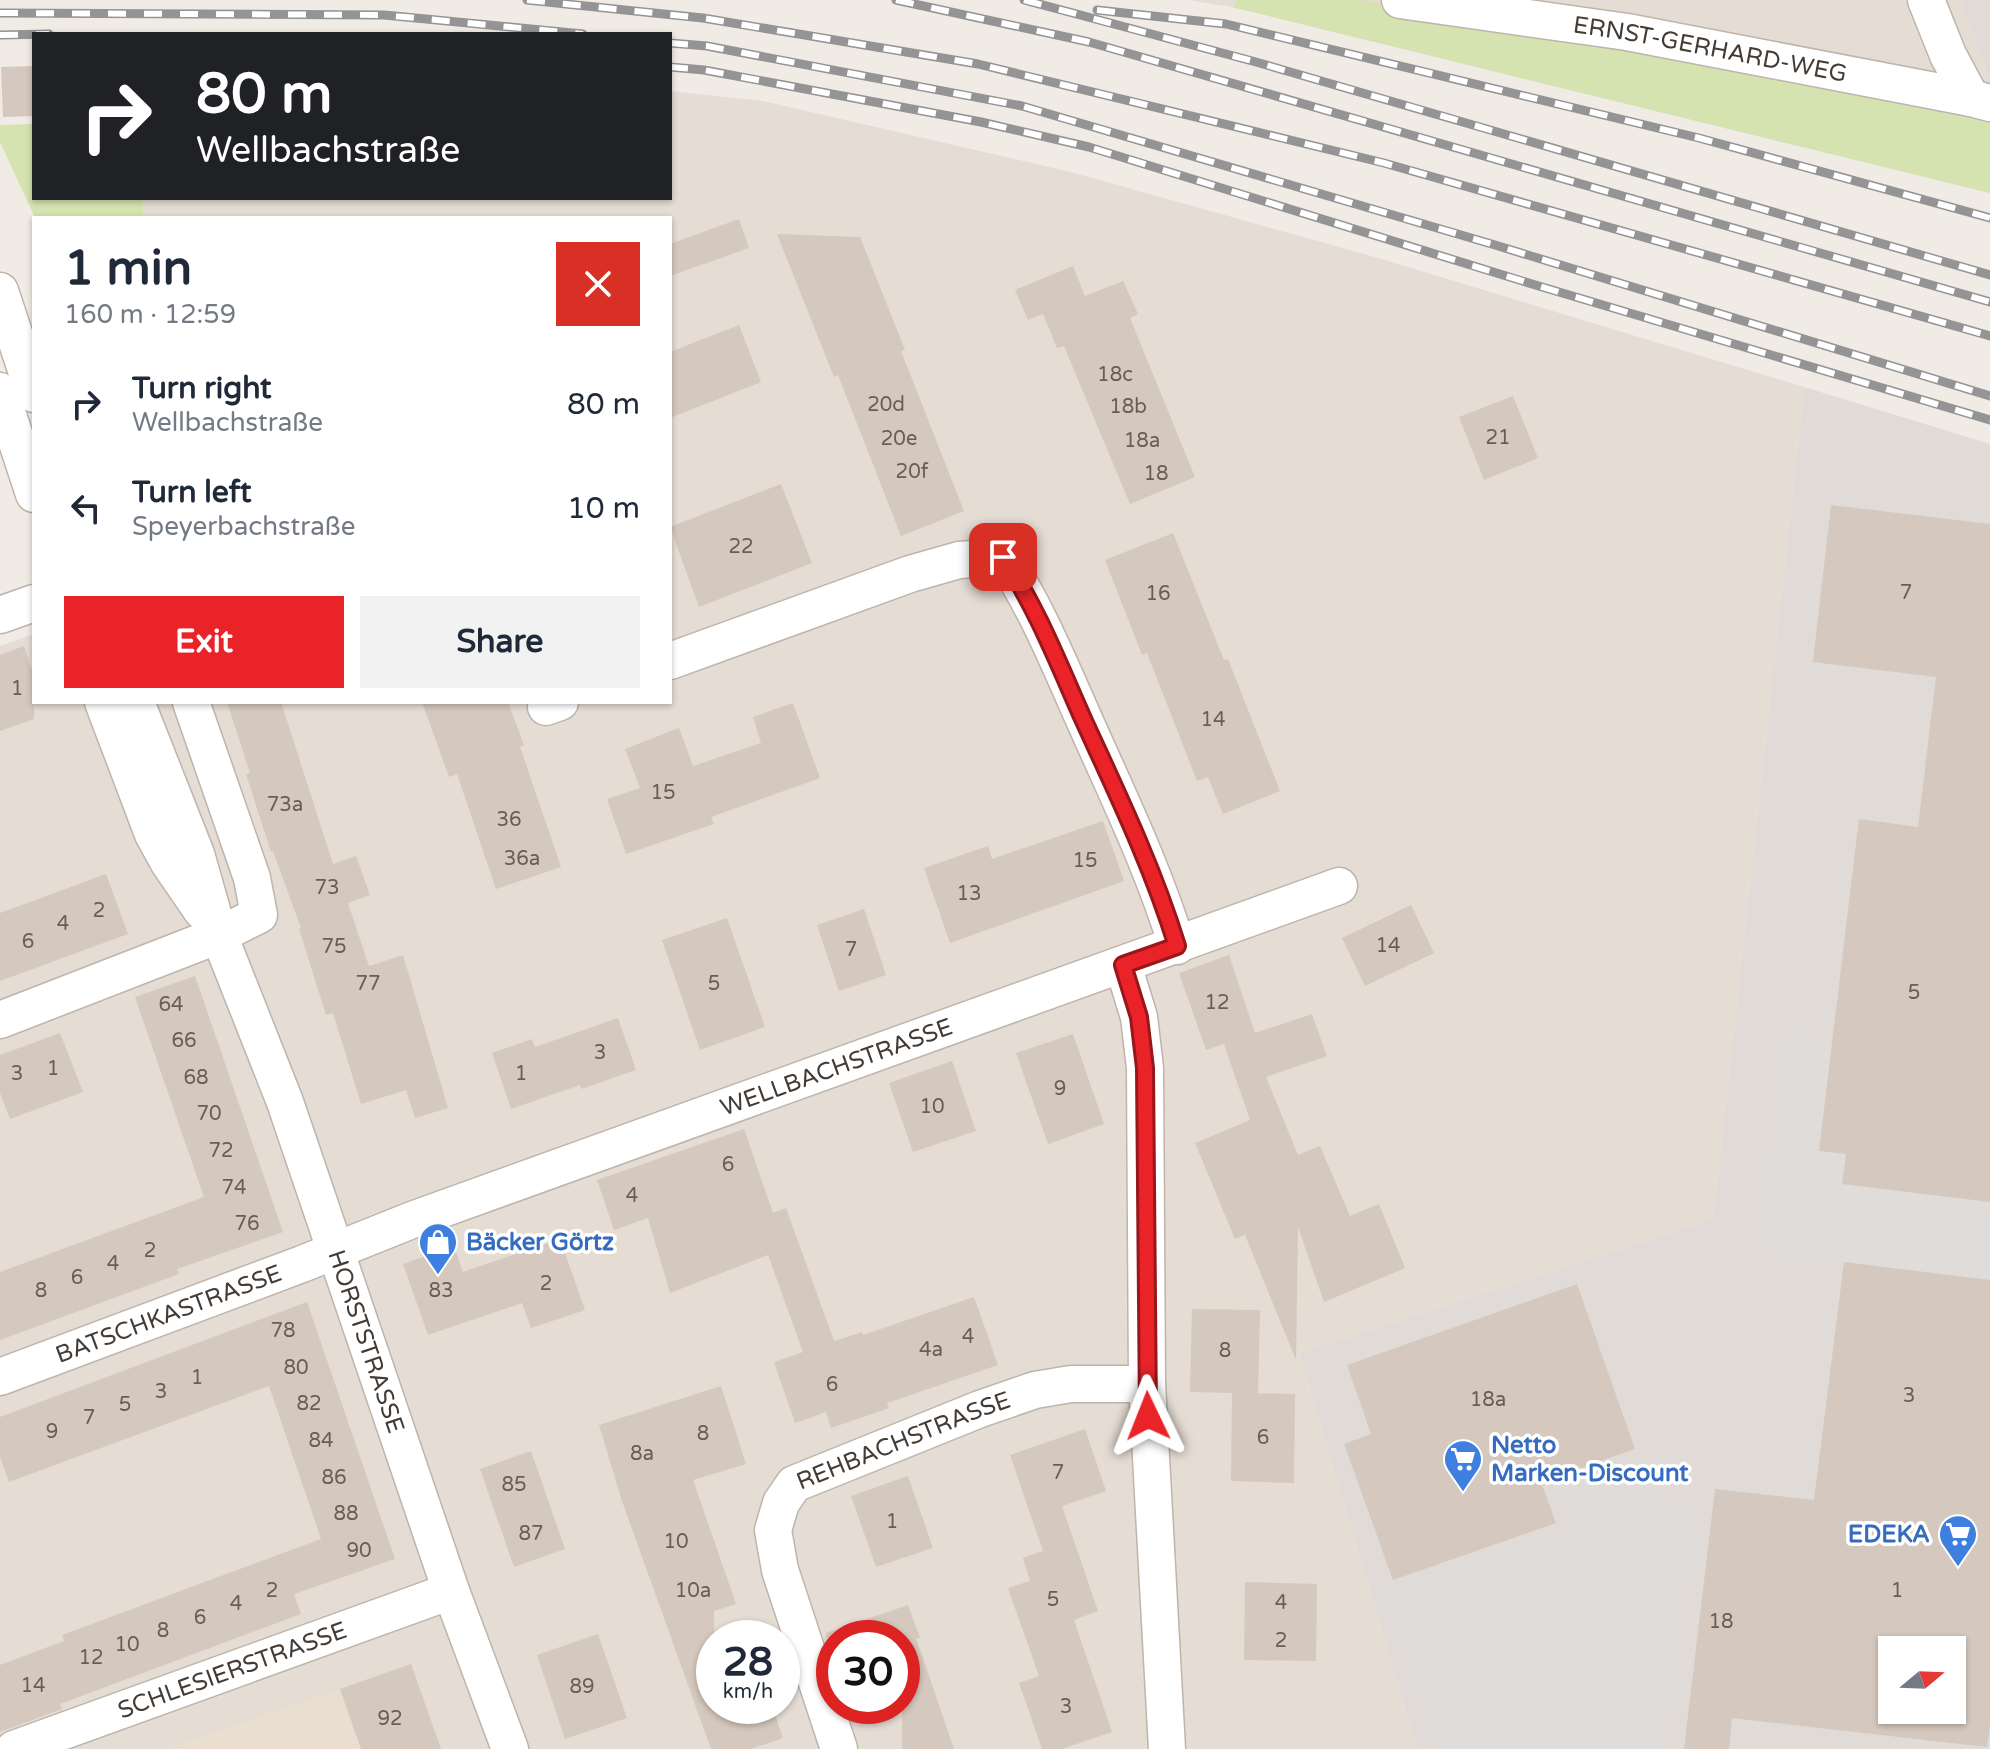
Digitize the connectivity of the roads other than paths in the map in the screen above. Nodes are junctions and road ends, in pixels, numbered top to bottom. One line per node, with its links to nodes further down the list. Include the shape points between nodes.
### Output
1 (1400, 0): 4 (street, ERNST-GERHARD-WEG)
2 (1610, 0): 4 (street)
3 (1926, 0): 5 (street, via 1948,55)
4 (1627, 32): 5 (street, ERNST-GERHARD-WEG)
5 (1981, 100)
6 (0, 291): 7 (street)
7 (32, 388)
8 (0, 391): 9 (street)
9 (32, 488)
10 (32, 604): 11 (street)
11 (0, 615)
12 (672, 660): 18 (street, via 910,574 959,560 1003,557 1027,593 1088,728 1157,885)
13 (104, 704): 17 (street, HORSTSTRASSE, via 153,834)
14 (137, 704): 17 (street, HORSTSTRASSE, via 196,854)
15 (192, 704): 17 (street, via 252,878 259,915)
16 (1339, 886): 18 (street, WELLBACHSTRASSE)
17 (219, 935): 20 (street); 21 (street, HORSTSTRASSE, via 285,1102)
18 (1177, 946): 19 (street, WELLBACHSTRASSE)
19 (1123, 965): 21 (street, WELLBACHSTRASSE); 23 (street, via 1139,1017 1145,1068)
20 (0, 1020)
21 (335, 1250): 22 (street, BATSCHKASTRASSE); 24 (street, HORSTSTRASSE)
22 (0, 1377)
23 (1147, 1384): 27 (street, REHBACHSTRASSE, via 1071,1384 1035,1390 794,1484 773,1530 780,1570); 28 (street)
24 (451, 1591): 25 (street, SCHLESIERSTRASSE); 26 (street, HORSTSTRASSE)
25 (14, 1749)
26 (510, 1749)
27 (839, 1749)
28 (1167, 1749)

